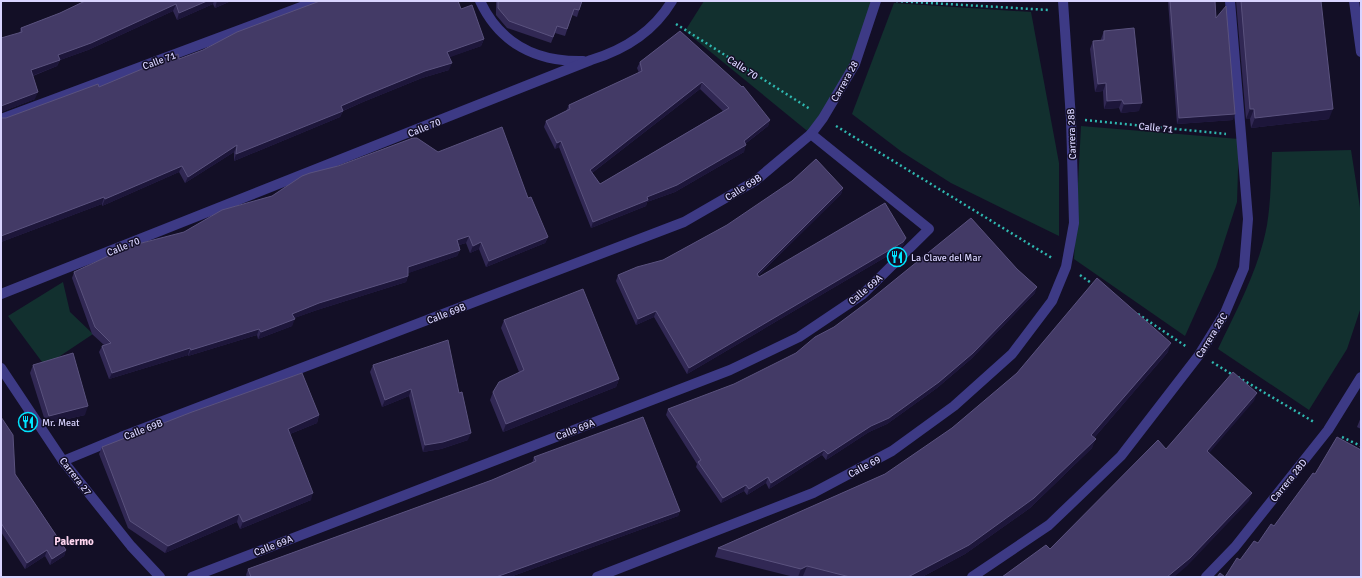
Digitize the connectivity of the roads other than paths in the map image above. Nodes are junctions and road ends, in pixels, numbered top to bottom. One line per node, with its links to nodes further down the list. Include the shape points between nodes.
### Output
1 (317, 1): 10 (street, Calle 71)
2 (480, 1): 9 (street, via 494,25 518,45 541,57 565,61)
3 (672, 1): 9 (street, Calle 70, via 663,16 634,41 613,53)
4 (876, 1): 11 (street, Carrera 28, via 855,64)
5 (1230, 1): 20 (street, Carrera 28C, via 1248,218 1244,268 1225,313 1199,355 1121,456 1049,525)
6 (1354, 1): 8 (street)
7 (1063, 6): 12 (street, Carrera 28B, via 1071,119 1074,223)
8 (1361, 52)
9 (591, 60): 13 (street, Calle 70)
10 (1, 119)
11 (811, 134): 16 (street, Calle 69B, via 755,181 684,222); 18 (street, Calle 69A, via 929,229 863,294 800,337 730,370)
12 (1066, 267): 19 (street, Calle 69, via 1052,301 1012,354 954,406 892,451 813,493)
13 (1, 294)
14 (1, 368): 16 (street, Carrera 27)
15 (1361, 377): 21 (street, Carrera 28D, via 1328,430 1235,547)
16 (63, 461): 17 (street, Carrera 27, via 130,546)
17 (160, 577)
18 (192, 577)
19 (598, 577)
20 (972, 577)
21 (1206, 577)

